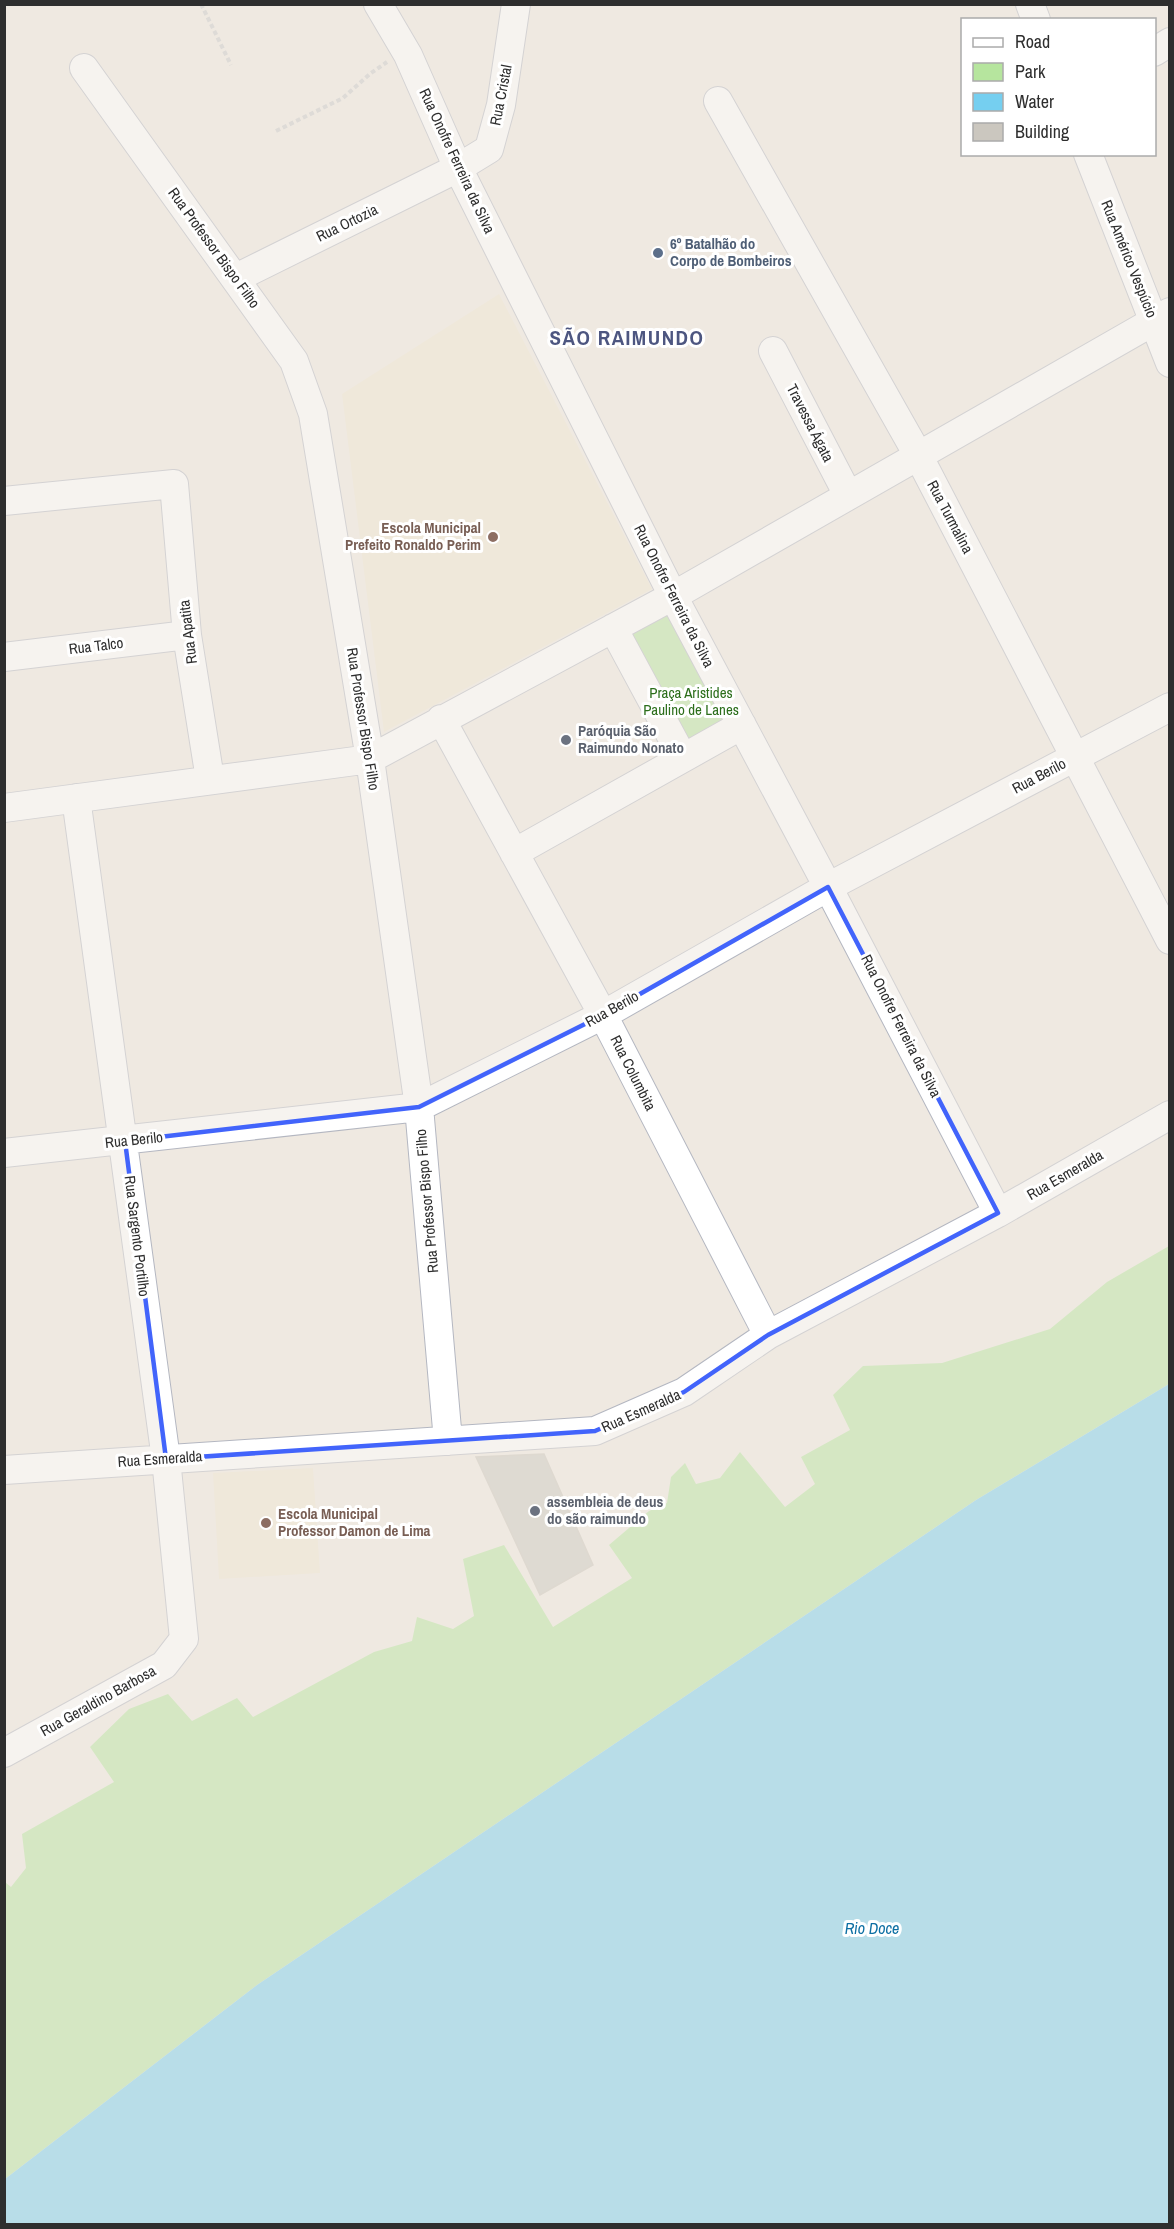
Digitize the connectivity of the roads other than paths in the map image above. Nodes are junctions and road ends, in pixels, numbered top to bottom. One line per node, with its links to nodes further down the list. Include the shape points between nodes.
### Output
1 (378, 4): 8 (street, Rua Onofre Ferreira da Silva, via 408,56)
2 (516, 4): 8 (street, Rua Cristal, via 501,105 489,149)
3 (1170, 42): 4 (street)
4 (1156, 51)
5 (84, 68): 9 (street, Rua Professor Bispo Filho)
6 (718, 101): 13 (street, Rua Turmalina)
7 (1089, 156): 10 (street, Rua Américo Vespúcio)
8 (458, 168): 9 (street, Rua Ortozia); 16 (street, Rua Onofre Ferreira da Silva)
9 (236, 278): 25 (street, Rua Professor Bispo Filho, via 294,361 313,414)
10 (1162, 317): 12 (street, Rua Américo Vespúcio); 13 (street)
11 (773, 351): 14 (street, Travessa Ágata)
12 (1170, 363)
13 (918, 455): 14 (street); 23 (street, Rua Turmalina)
14 (848, 495): 16 (street)
15 (4, 501): 18 (street, Rua Apatita, via 174,484)
16 (673, 596): 17 (street); 22 (street, Rua Onofre Ferreira da Silva)
17 (613, 628): 21 (street); 24 (street)
18 (188, 635): 19 (street, Rua Talco); 26 (street, Rua Apatita)
19 (4, 657)
20 (1170, 707): 23 (street, Rua Berilo)
21 (441, 719): 25 (street); 29 (street, Rua Columbita)
22 (742, 725): 24 (street); 30 (street, Rua Onofre Ferreira da Silva)
23 (1075, 757): 30 (street, Rua Berilo); 31 (street, Rua Turmalina)
24 (683, 758): 29 (street)
25 (370, 759): 26 (street); 33 (street, Rua Professor Bispo Filho)
26 (210, 779): 27 (street)
27 (76, 798): 28 (street); 35 (street, Rua Sargento Portilho)
28 (4, 808)
29 (514, 853): 32 (street, Rua Columbita)
30 (828, 886): 32 (street, Rua Berilo); 37 (street, Rua Onofre Ferreira da Silva)
31 (1170, 940)
32 (603, 1015): 33 (street, Rua Berilo); 38 (street, Rua Columbita)
33 (419, 1107): 35 (street, Rua Berilo); 39 (street, Rua Professor Bispo Filho)
34 (1170, 1115): 37 (street, Rua Esmeralda)
35 (125, 1141): 36 (street, Rua Berilo); 40 (street, Rua Sargento Portilho)
36 (4, 1153)
37 (998, 1213): 38 (street, Rua Esmeralda)
38 (768, 1335): 39 (street, Rua Esmeralda, via 684,1392 595,1431)
39 (448, 1441): 40 (street, Rua Esmeralda)
40 (166, 1459): 41 (street, Rua Esmeralda); 42 (street, Rua Sargento Portilho)
41 (4, 1470)
42 (184, 1639): 43 (street, Rua Geraldino Barbosa, via 164,1665)
43 (4, 1753)

